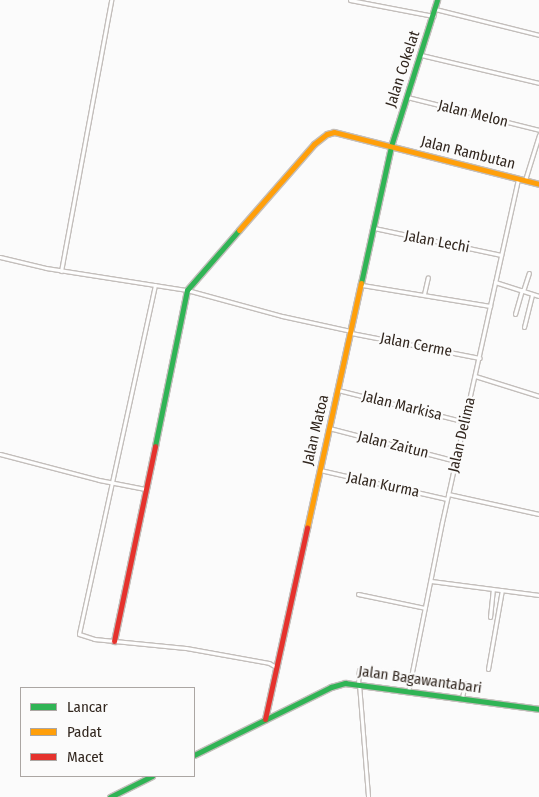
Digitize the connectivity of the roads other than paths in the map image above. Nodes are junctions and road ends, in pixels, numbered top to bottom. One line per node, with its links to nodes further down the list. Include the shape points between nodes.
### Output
1 (111, 0): 19 (street)
2 (350, 0): 5 (street)
3 (438, 0): 4 (street, Jalan Cokelat)
4 (435, 9): 5 (street, Jalan Cokelat); 6 (street)
5 (433, 16): 7 (street, Jalan Cokelat)
6 (539, 35)
7 (421, 55): 8 (street); 9 (street, Jalan Cokelat)
8 (539, 83)
9 (407, 97): 10 (street, Jalan Melon); 12 (street, Jalan Cokelat)
10 (539, 130)
11 (539, 135): 14 (street)
12 (391, 146): 13 (street, Jalan Rambutan); 16 (street, Jalan Matoa); 25 (street, Jalan Rambutan, via 334,132 322,138)
13 (518, 178): 14 (street, Jalan Rambutan); 17 (street, Jalan Delima)
14 (525, 180): 15 (street, Jalan Rambutan)
15 (539, 184)
16 (374, 228): 17 (street, Jalan Lechi); 24 (street, Jalan Matoa)
17 (501, 255): 22 (street, Jalan Delima)
18 (0, 257): 19 (street, Jalan Cerme)
19 (61, 271): 23 (street, Jalan Cerme)
20 (530, 273): 26 (street)
21 (428, 277): 27 (street)
22 (495, 282): 26 (street); 30 (street, Jalan Delima)
23 (155, 285): 25 (street, Jalan Cerme); 43 (street)
24 (362, 285): 27 (street); 33 (street, Jalan Matoa)
25 (187, 290): 33 (street, Jalan Cerme); 44 (street)
26 (523, 291): 28 (street); 31 (street)
27 (424, 294): 30 (street)
28 (532, 294): 29 (street); 32 (street)
29 (539, 296)
30 (490, 306): 34 (street, Jalan Delima)
31 (515, 314)
32 (524, 327)
33 (352, 332): 34 (street, Jalan Cerme); 36 (street, Jalan Matoa)
34 (480, 358): 35 (street, Jalan Delima)
35 (475, 376): 37 (street); 38 (street, Jalan Delima)
36 (338, 390): 38 (street, Jalan Markisa); 39 (street, Jalan Matoa)
37 (539, 396)
38 (465, 422): 41 (street, Jalan Delima)
39 (329, 428): 41 (street, Jalan Zaitun); 42 (street, Jalan Matoa)
40 (0, 454): 43 (street)
41 (456, 461): 45 (street, Jalan Delima)
42 (320, 470): 45 (street, Jalan Kurma); 55 (street, Jalan Matoa)
43 (112, 483): 44 (street); 54 (street, via 79,634)
44 (146, 489): 54 (street)
45 (448, 496): 46 (street, Jalan Kurma); 47 (street, Jalan Delima)
46 (539, 514)
47 (430, 581): 48 (street); 52 (street, Jalan Delima)
48 (493, 588): 49 (street); 53 (street)
49 (502, 590): 51 (street); 56 (street)
50 (358, 594): 52 (street)
51 (539, 595)
52 (425, 608): 60 (street, Jalan Delima)
53 (490, 617)
54 (114, 641): 55 (street, via 186,648)
55 (277, 668): 63 (street, Jalan Matoa)
56 (488, 669)
57 (359, 670): 59 (street)
58 (465, 683): 61 (street)
59 (358, 684): 60 (street, Jalan Bagawantabari); 63 (street, Jalan Bagawantabari, via 331,686); 67 (street)
60 (408, 692): 61 (street, Jalan Bagawantabari)
61 (462, 699): 62 (street, Jalan Bagawantabari)
62 (539, 709)
63 (265, 719): 64 (street, Jalan Bagawantabari)
64 (195, 754)
65 (150, 777): 66 (street)
66 (110, 797)
67 (368, 797)

